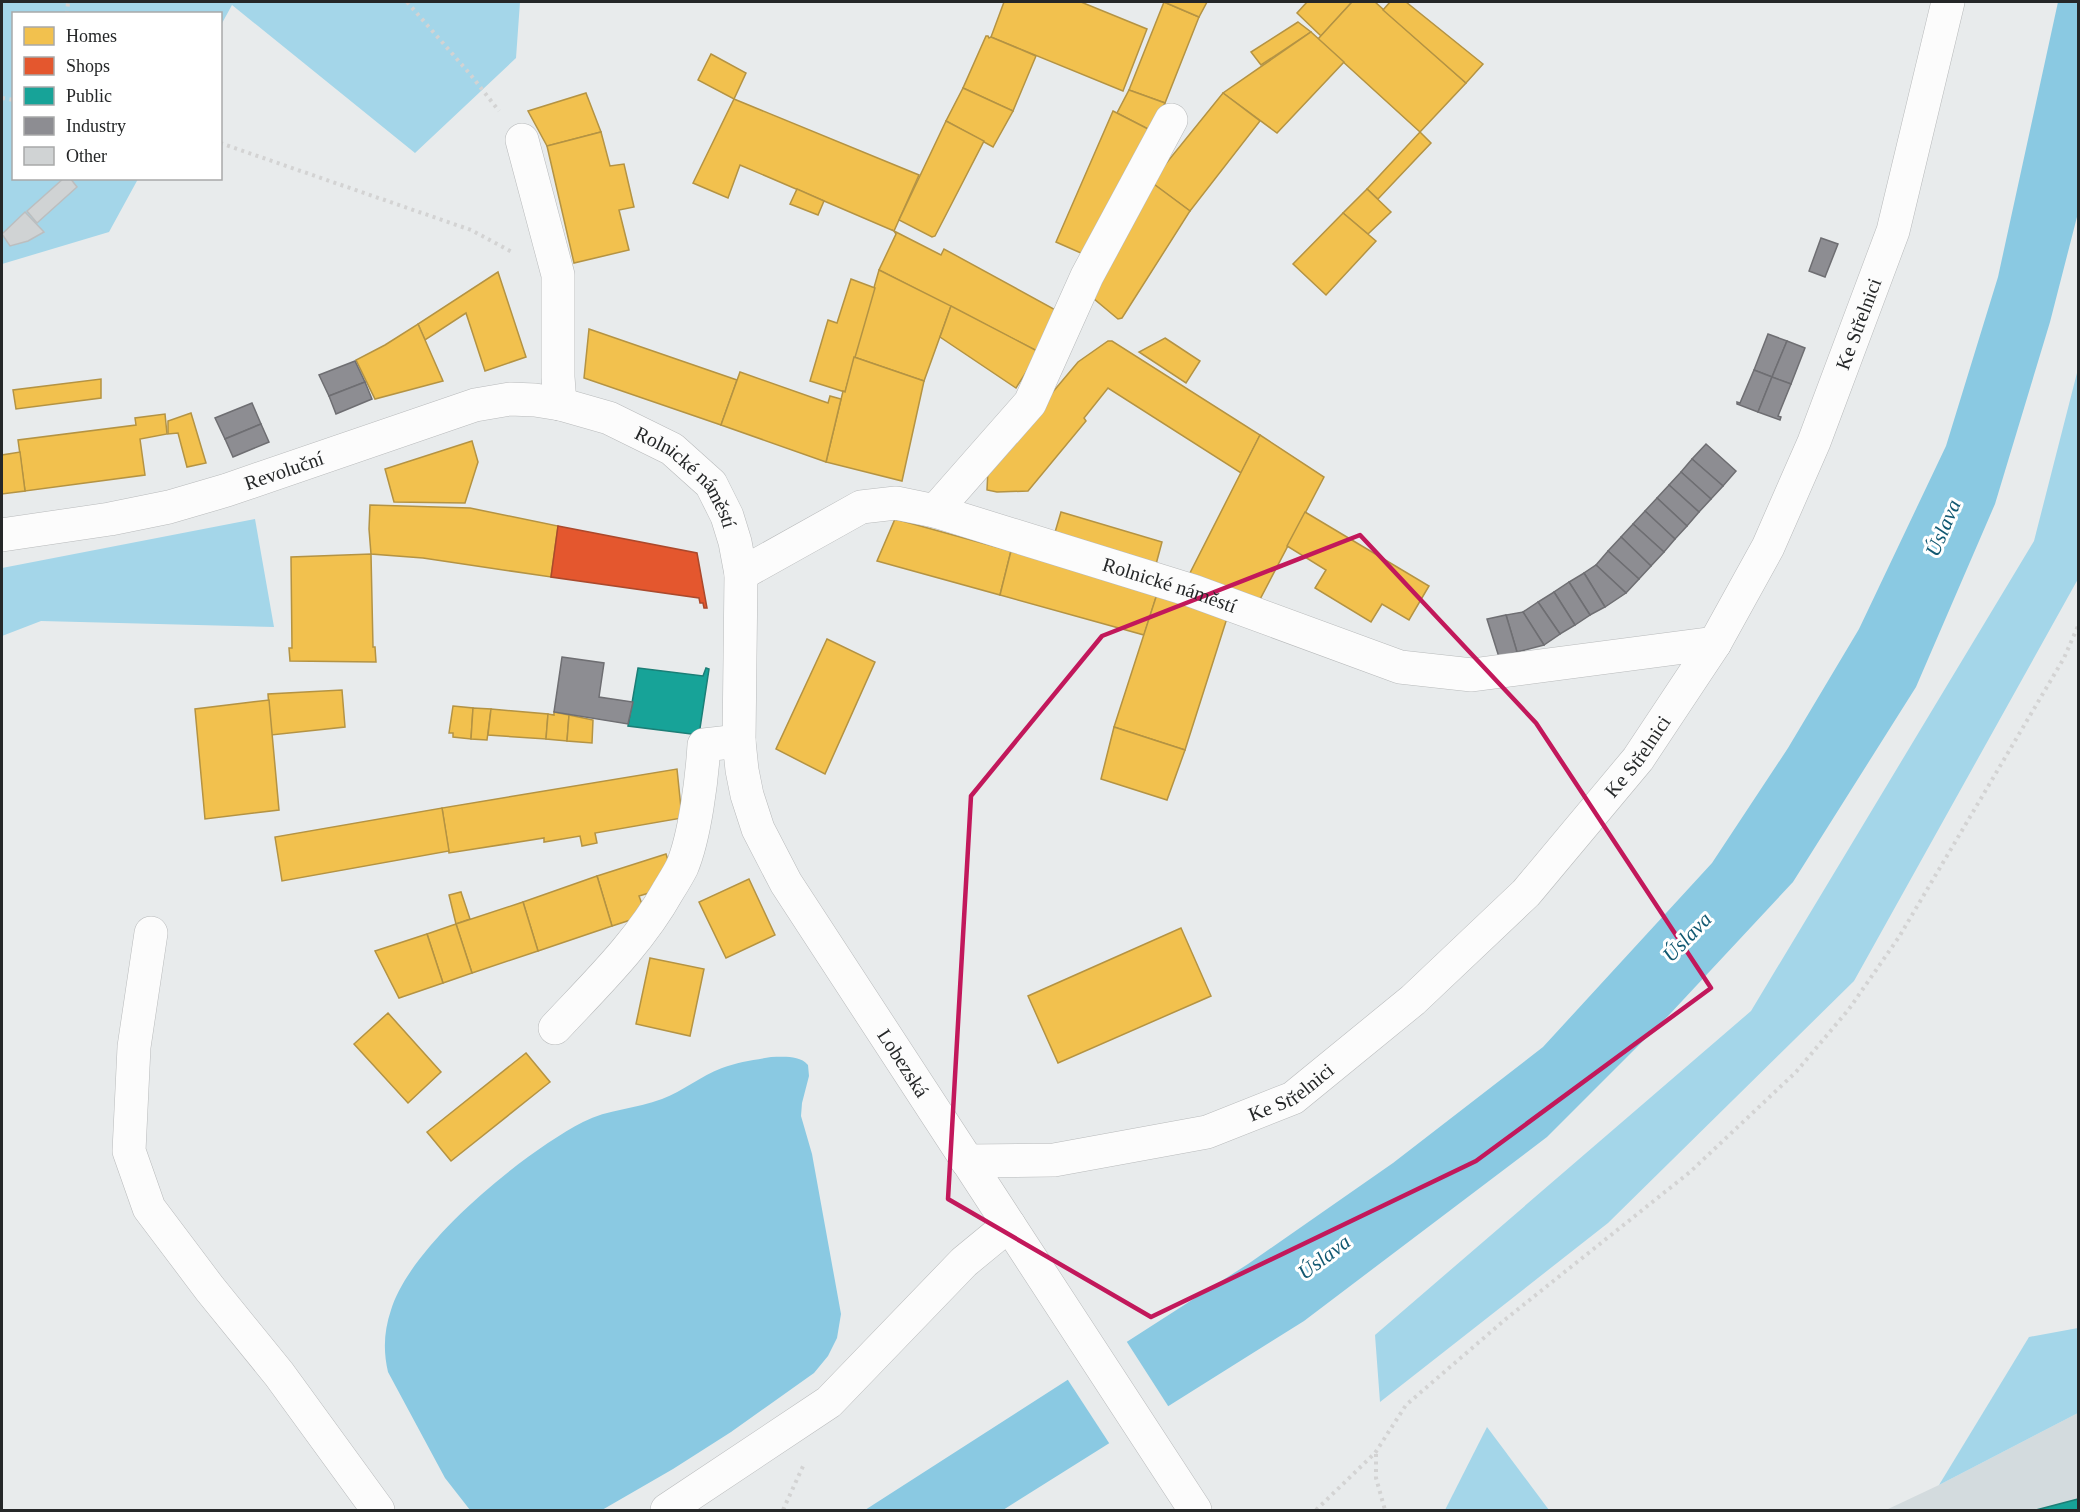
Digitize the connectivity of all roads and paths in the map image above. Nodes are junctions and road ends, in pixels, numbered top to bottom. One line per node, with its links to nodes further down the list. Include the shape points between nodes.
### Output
1 (407, 2): 4 (path)
2 (1948, 2): 12 (street, Ke Střelnici, via 1893,231 1814,442 1768,547)
3 (1171, 120): 8 (street, via 1087,276 1030,403)
4 (522, 140): 6 (street)
5 (222, 144): 6 (path, via 471,230)
6 (558, 275): 7 (street)
7 (560, 404): 9 (street, Revoluční, via 510,399 475,405 169,507); 10 (street, Rolnické náměstí, via 609,418 672,449 711,484 727,516)
8 (935, 511): 10 (street, Rolnické náměstí, via 896,503 861,507); 12 (street, Rolnické náměstí, via 1193,591 1400,668 1472,675)
9 (2, 535)
10 (741, 574): 13 (street, Lobezská)
11 (2079, 626): 18 (path, via 2064,658 1899,937 1849,1009 1796,1072 1690,1172 1507,1318 1406,1405)
12 (1714, 643): 16 (street, Ke Střelnici, via 1638,759 1526,893 1413,1000 1293,1098 1207,1132 1054,1160)
13 (739, 741): 15 (street, via 704,745 691,835 682,867 631,946); 16 (street, Lobezská, via 747,795 774,861)
14 (151, 933): 19 (street, via 134,1047 129,1151 148,1208 279,1374)
15 (555, 1028)
16 (968, 1161): 17 (street, Lobezská)
17 (1015, 1234): 20 (street, via 964,1262 829,1402); 21 (street, Lobezská)
18 (1376, 1453): 22 (path); 23 (path, via 1376,1478)
19 (378, 1510)
20 (667, 1510)
21 (1195, 1510)
22 (1316, 1510)
23 (1386, 1510)

